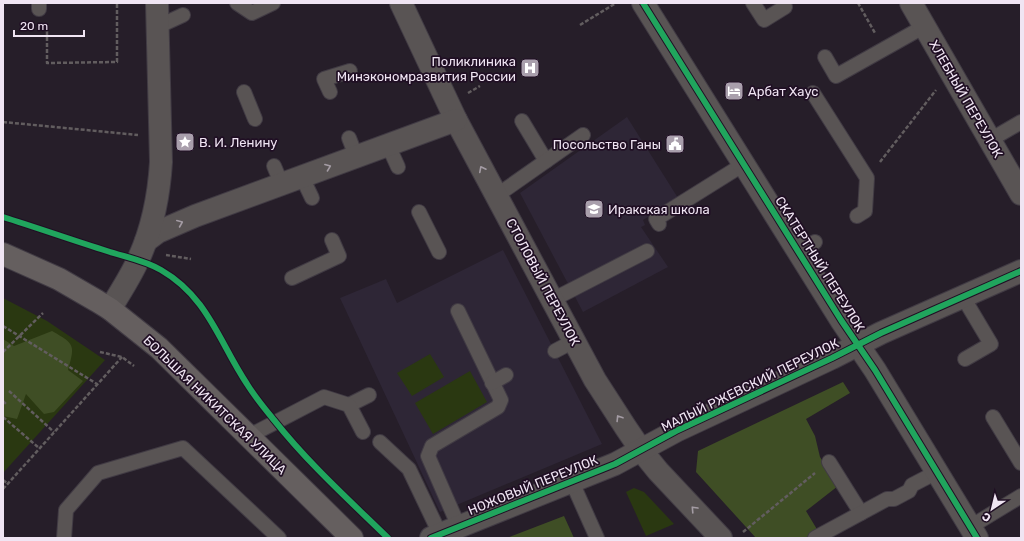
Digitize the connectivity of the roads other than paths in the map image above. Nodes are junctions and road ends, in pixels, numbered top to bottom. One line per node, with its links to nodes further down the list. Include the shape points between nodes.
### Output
1 (157, 3): 11 (street)
2 (237, 3): 3 (lane, via 252,13)
3 (273, 3)
4 (401, 3): 18 (street, СТОЛОВЫЙ ПЕРЕУЛОК)
5 (643, 3): 25 (street, СКАТЕРТНЫЙ ПЕРЕУЛОК)
6 (753, 3): 8 (lane, via 764,20)
7 (911, 3): 10 (street, ХЛЕБНЫЙ ПЕРЕУЛОК)
8 (785, 7)
9 (183, 15): 11 (lane)
10 (925, 26): 12 (lane, via 836,76); 22 (street, ХЛЕБНЫЙ ПЕРЕУЛОК)
11 (157, 27): 35 (street, via 161,162 154,214)
12 (825, 57)
13 (350, 71): 15 (lane, via 324,79)
14 (244, 92): 17 (lane)
15 (330, 92)
16 (813, 93): 32 (lane, via 867,178 865,211)
17 (255, 119)
18 (456, 120): 23 (street); 29 (street, СТОЛОВЫЙ ПЕРЕУЛОК, one-way to 18)
19 (522, 121): 24 (lane)
20 (1021, 122): 22 (lane)
21 (583, 135): 24 (lane)
22 (990, 140): 28 (street, ХЛЕБНЫЙ ПЕРЕУЛОК)
23 (388, 145): 26 (lane); 27 (street, one-way to 23, via 352,147)
24 (546, 161): 29 (lane)
25 (744, 164): 33 (lane, via 656,219); 46 (street, СКАТЕРТНЫЙ ПЕРЕУЛОК, via 807,247)
26 (398, 167)
27 (302, 177): 30 (lane); 35 (street, one-way to 27, via 158,232 278,175)
28 (1021, 194)
29 (496, 196): 42 (street, СТОЛОВЫЙ ПЕРЕУЛОК)
30 (312, 198)
31 (419, 212): 37 (lane)
32 (857, 216)
33 (659, 224)
34 (332, 240): 40 (lane, via 340,256)
35 (153, 248): 43 (street, via 138,260)
36 (647, 251): 42 (lane)
37 (439, 252)
38 (3, 254): 43 (street, БОЛЬШАЯ НИКИТСКАЯ УЛИЦА, via 59,279)
39 (1021, 271): 41 (street, МАЛЫЙ РЖЕВСКИЙ ПЕРЕУЛОК)
40 (292, 278)
41 (963, 297): 46 (street, МАЛЫЙ РЖЕВСКИЙ ПЕРЕУЛОК); 48 (lane, via 990,344)
42 (552, 300): 45 (street, СТОЛОВЫЙ ПЕРЕУЛОК)
43 (110, 309): 55 (street, БОЛЬШАЯ НИКИТСКАЯ УЛИЦА, via 158,348)
44 (458, 311): 50 (lane)
45 (574, 341): 47 (lane); 57 (street, СТОЛОВЫЙ ПЕРЕУЛОК, one-way to 45, via 595,380)
46 (857, 345): 57 (street, МАЛЫЙ РЖЕВСКИЙ ПЕРЕУЛОК); 60 (street, СКАТЕРТНЫЙ ПЕРЕУЛОК)
47 (555, 351)
48 (965, 359)
49 (506, 375): 50 (lane)
50 (492, 383): 65 (lane, via 501,400 498,408 432,446 428,456)
51 (369, 395): 52 (lane)
52 (349, 405): 54 (lane); 55 (lane, via 324,397)
53 (993, 417): 59 (lane)
54 (363, 432)
55 (249, 436): 68 (street, БОЛЬШАЯ НИКИТСКАЯ УЛИЦА)
56 (380, 442): 65 (lane, via 409,469)
57 (641, 450): 61 (street, НОЖОВЫЙ ПЕРЕУЛОК); 70 (street, СТОЛОВЫЙ ПЕРЕУЛОК, one-way to 57)
58 (829, 462): 63 (lane)
59 (1021, 463)
60 (937, 472): 63 (lane, via 894,500 887,499); 64 (street, СКАТЕРТНЫЙ ПЕРЕУЛОК)
61 (572, 482): 65 (street, НОЖОВЫЙ ПЕРЕУЛОК); 69 (lane)
62 (1021, 496): 64 (lane)
63 (861, 513): 71 (lane)
64 (974, 532)
65 (444, 533)
66 (64, 538): 67 (lane, via 66,510 98,473 183,448)
67 (279, 538)
68 (352, 538)
69 (597, 538)
70 (721, 538)
71 (814, 538)

